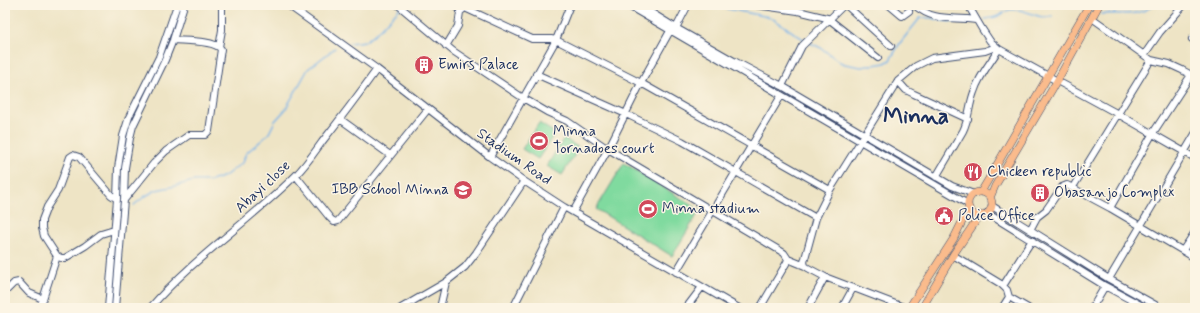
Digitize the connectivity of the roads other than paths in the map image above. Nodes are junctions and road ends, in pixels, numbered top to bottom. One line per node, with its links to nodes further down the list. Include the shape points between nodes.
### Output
1 (177, 5): 68 (street, via 159,57 127,123 118,168)
2 (184, 5): 26 (street)
3 (222, 5): 30 (street)
4 (288, 5): 35 (street, Stadium Road)
5 (398, 5): 28 (street)
6 (453, 5): 19 (street)
7 (570, 5): 27 (street)
8 (627, 5): 25 (street)
9 (639, 5): 24 (street)
10 (688, 5): 24 (street)
11 (756, 5): 22 (street)
12 (845, 5): 22 (street); 29 (street)
13 (889, 5): 20 (street, via 902,16)
14 (914, 5): 23 (street, via 923,12 935,16)
15 (968, 5): 23 (street)
16 (1089, 5): 37 (main road)
17 (1099, 5): 21 (main road)
18 (1184, 5): 32 (street)
19 (462, 10): 27 (street, via 465,8 532,39); 28 (street, via 456,29)
20 (909, 11)
21 (1092, 18): 32 (street); 40 (main road)
22 (830, 19): 33 (street); 42 (street, via 802,46)
23 (976, 20): 31 (street)
24 (676, 28): 42 (street)
25 (670, 31): 41 (street); 43 (street)
26 (173, 40): 30 (street, via 204,42); 69 (street, via 133,126 125,168)
27 (556, 40): 36 (street); 41 (street)
28 (446, 46): 44 (street)
29 (891, 46)
30 (219, 47): 69 (street, via 221,52 208,133 189,135 166,151)
31 (997, 48): 37 (street); 39 (street, via 932,58 916,66); 49 (street, via 974,91)
32 (1144, 55): 34 (street)
33 (878, 58)
34 (1151, 60): 38 (street, via 1169,64); 47 (street)
35 (376, 69): 45 (street, Stadium Road); 48 (street, Abayi close)
36 (536, 74): 44 (street); 46 (street)
37 (1048, 76): 40 (street); 66 (main road)
38 (1193, 76): 50 (street)
39 (898, 81): 49 (street, via 906,90); 52 (street)
40 (1057, 81): 47 (street); 67 (main road)
41 (641, 83): 46 (street); 54 (street)
42 (782, 86): 52 (street)
43 (781, 96): 53 (street); 54 (street)
44 (523, 98): 55 (street, via 567,121); 58 (street)
45 (428, 109): 57 (street); 58 (street, Stadium Road)
46 (626, 114): 55 (street); 60 (street)
47 (1118, 114): 50 (street); 64 (street)
48 (340, 119): 57 (street); 61 (street, Abayi close)
49 (968, 119): 62 (street)
50 (1153, 134): 56 (street); 73 (street)
51 (1195, 134): 56 (street)
52 (864, 135): 53 (street); 62 (street)
53 (860, 142): 65 (street); 70 (street, via 933,182)
54 (751, 146): 60 (street); 65 (street)
55 (608, 149): 74 (street); 75 (street)
56 (1184, 152): 59 (street); 78 (street)
57 (390, 155): 61 (street, via 338,221 334,222)
58 (490, 157): 63 (street, Stadium Road)
59 (1195, 158)
60 (736, 171): 74 (street); 77 (street)
61 (296, 176): 103 (street, Abayi close, via 193,265)
62 (936, 177): 66 (street, via 952,186)
63 (524, 181): 72 (street, Stadium Road); 92 (street, via 476,253 456,276)
64 (1072, 187): 73 (street); 80 (street, via 1064,185)
65 (830, 190): 77 (street)
66 (977, 193): 67 (main road, via 988,195); 70 (main road, via 969,200)
67 (990, 198): 71 (main road)
68 (117, 199): 79 (street); 85 (street, via 79,158 73,155 70,157 58,190 42,220 44,236)
69 (124, 200): 102 (street)
70 (969, 206): 76 (main road, via 974,213); 113 (main road, via 954,238)
71 (992, 206): 76 (main road); 80 (street)
72 (564, 207): 75 (street, Stadium Road); 106 (street)
73 (1110, 208): 78 (street)
74 (712, 211): 87 (street, via 784,253); 89 (street)
75 (573, 212): 89 (street, Stadium Road)
76 (983, 214): 82 (street); 84 (main road)
77 (816, 218): 88 (street)
78 (1140, 226): 83 (street); 91 (street)
79 (114, 230): 85 (street, via 101,234 65,258); 101 (street)
80 (1030, 230): 91 (street)
81 (1195, 232): 83 (street)
82 (1032, 240): 93 (street); 94 (street)
83 (1183, 250): 86 (street)
84 (953, 255): 93 (street); 114 (main road)
85 (57, 256): 99 (street)
86 (1195, 258)
87 (788, 259): 88 (street); 109 (street)
88 (805, 266): 90 (street)
89 (676, 272): 95 (street, Stadium Road)
90 (825, 277): 96 (street); 110 (street)
91 (1109, 279): 119 (street)
92 (446, 282): 104 (street); 105 (street)
93 (1003, 286): 98 (street)
94 (1105, 286): 117 (street); 118 (street)
95 (702, 287): 107 (street); 108 (street, Stadium Road)
96 (853, 288): 111 (street); 112 (street)
97 (5, 292): 99 (street, via 14,283 19,282 29,293)
98 (1009, 297): 115 (street); 116 (street)
99 (42, 299): 100 (street)
100 (40, 308)
101 (108, 308)
102 (115, 308)
103 (150, 308)
104 (401, 308)
105 (440, 308)
106 (513, 308)
107 (686, 308)
108 (739, 308)
109 (760, 308)
110 (808, 308)
111 (842, 308)
112 (906, 308)
113 (909, 308)
114 (922, 308)
115 (1002, 308)
116 (1028, 308)
117 (1092, 308)
118 (1146, 308)
119 (1161, 308)

